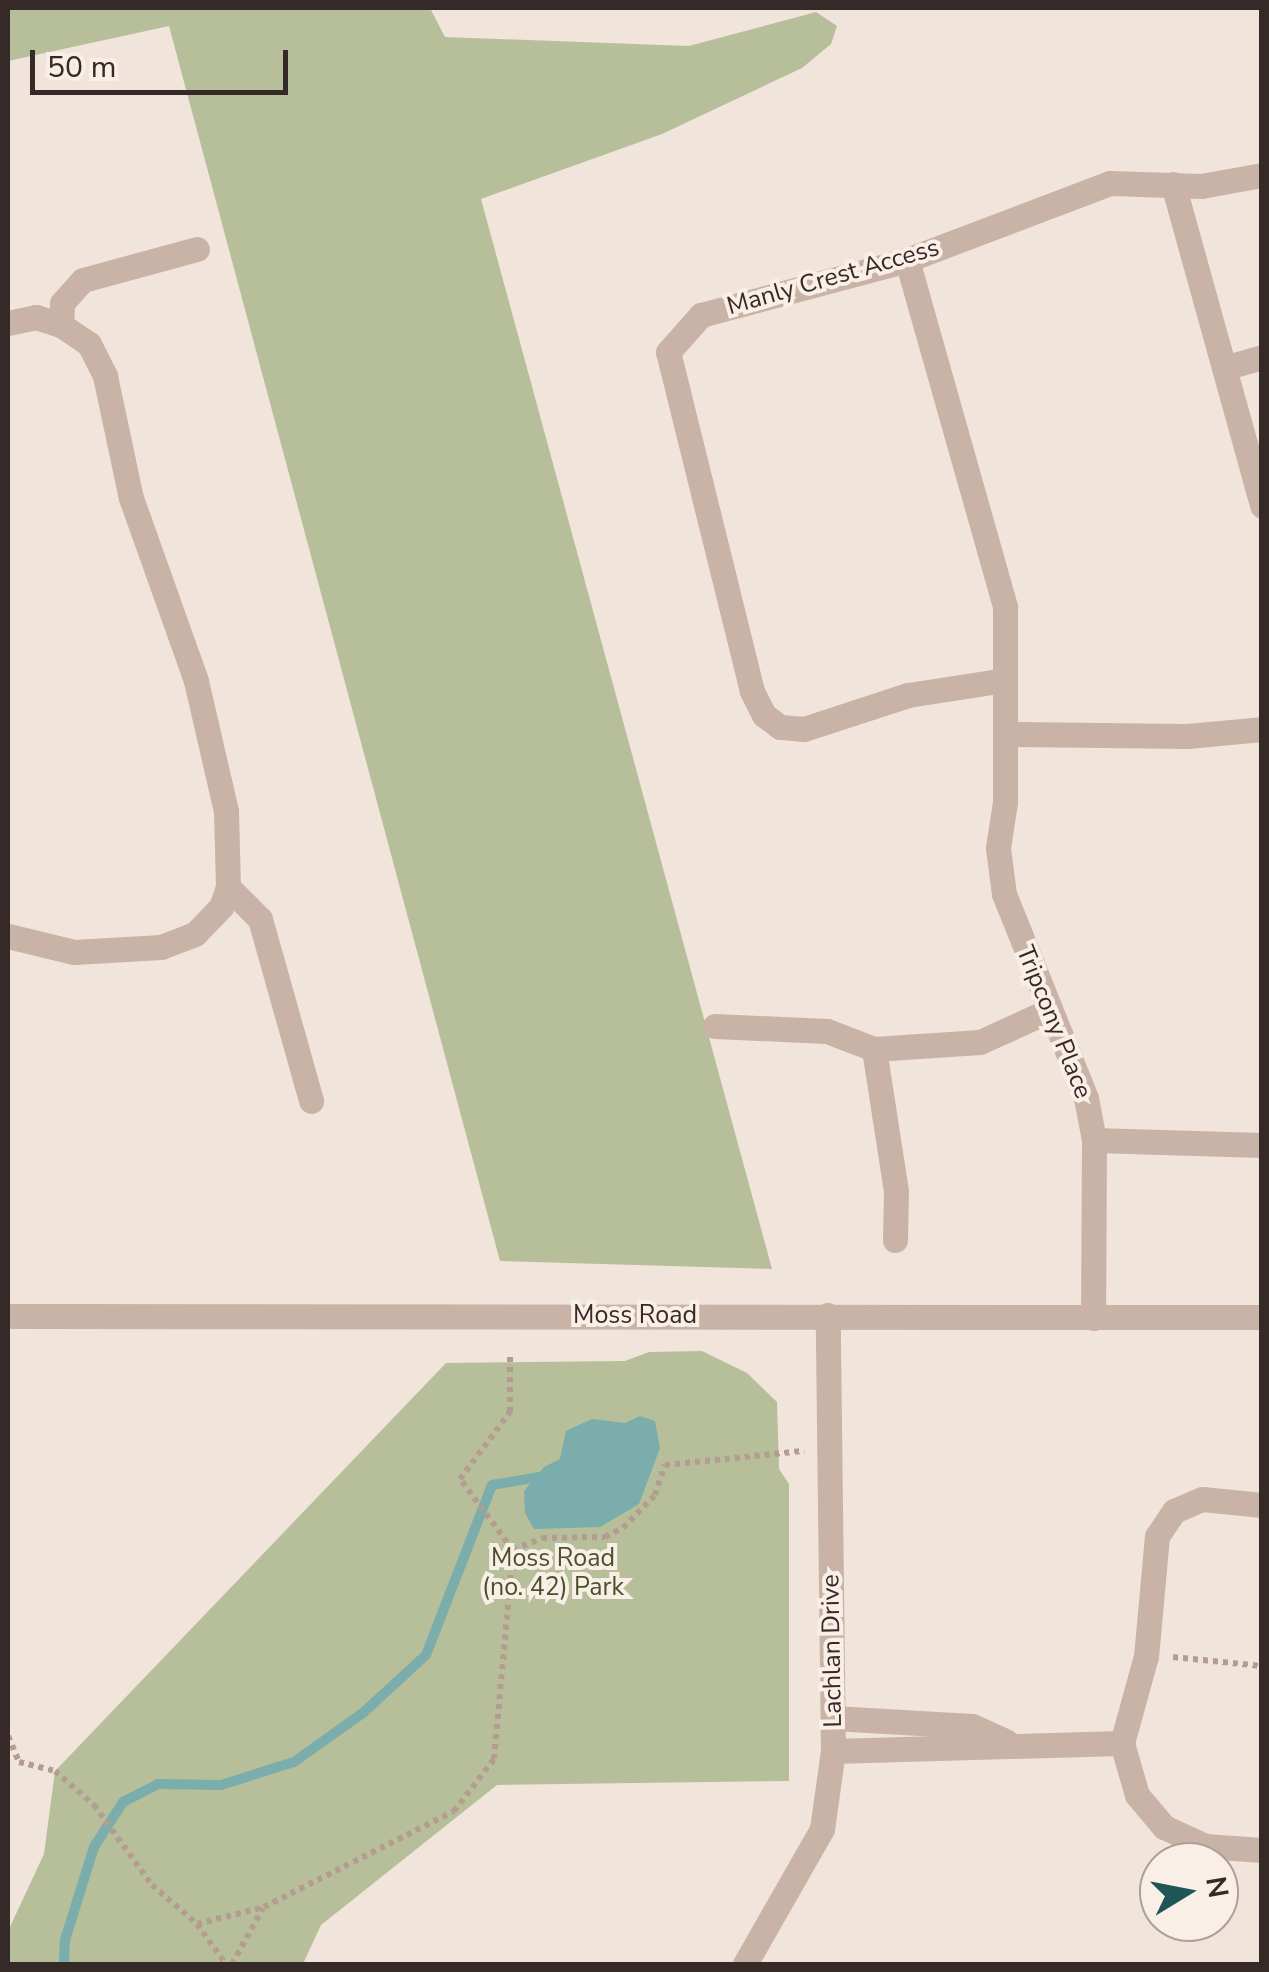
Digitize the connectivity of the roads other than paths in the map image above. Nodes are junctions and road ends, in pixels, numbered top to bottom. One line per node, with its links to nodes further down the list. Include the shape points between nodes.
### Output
1 (1262, 176): 2 (street, Manly Crest Access)
2 (1173, 184): 4 (street, Manly Crest Access, via 1110,184); 8 (street)
3 (197, 250): 6 (street, via 82,280 62,303)
4 (907, 260): 10 (street, Tripcony Place, via 1004,607); 10 (street, Manly Crest Access, via 701,315 668,352 752,690 764,715 780,726 804,729 908,695)
5 (8, 323): 6 (street, via 36,317)
6 (61, 325): 13 (street, via 89,344 105,376 132,498 196,681 226,811)
7 (1262, 357): 8 (street)
8 (1224, 368): 9 (street)
9 (1262, 506)
10 (1005, 680): 12 (street, Tripcony Place)
11 (1262, 729): 12 (street, via 1187,736)
12 (1006, 734): 15 (street, Tripcony Place, via 998,848 1004,894)
13 (228, 887): 14 (street, via 221,907 195,934 161,947 74,952); 18 (street, via 260,919)
14 (8, 936)
15 (1048, 1011): 17 (street, via 980,1042); 19 (street, Tripcony Place, via 1086,1098)
16 (715, 1026): 17 (street, via 827,1031)
17 (874, 1049): 21 (street, via 896,1191)
18 (310, 1102)
19 (1094, 1140): 20 (street); 25 (street, Tripcony Place)
20 (1262, 1146)
21 (895, 1240)
22 (828, 1315): 23 (street, Moss Road); 25 (street, Moss Road); 27 (street, Lachlan Drive)
23 (8, 1316)
24 (1262, 1317): 25 (street, Moss Road)
25 (1093, 1318)
26 (1262, 1505): 29 (street, via 1202,1499 1174,1511 1157,1536 1146,1656)
27 (834, 1718): 28 (street, via 972,1726); 30 (street, Lachlan Drive)
28 (1006, 1742): 29 (street); 30 (street)
29 (1122, 1743): 31 (street, via 1136,1795 1164,1827 1205,1846)
30 (833, 1750): 32 (street, Lachlan Drive, via 822,1829)
31 (1262, 1850)
32 (744, 1964)

